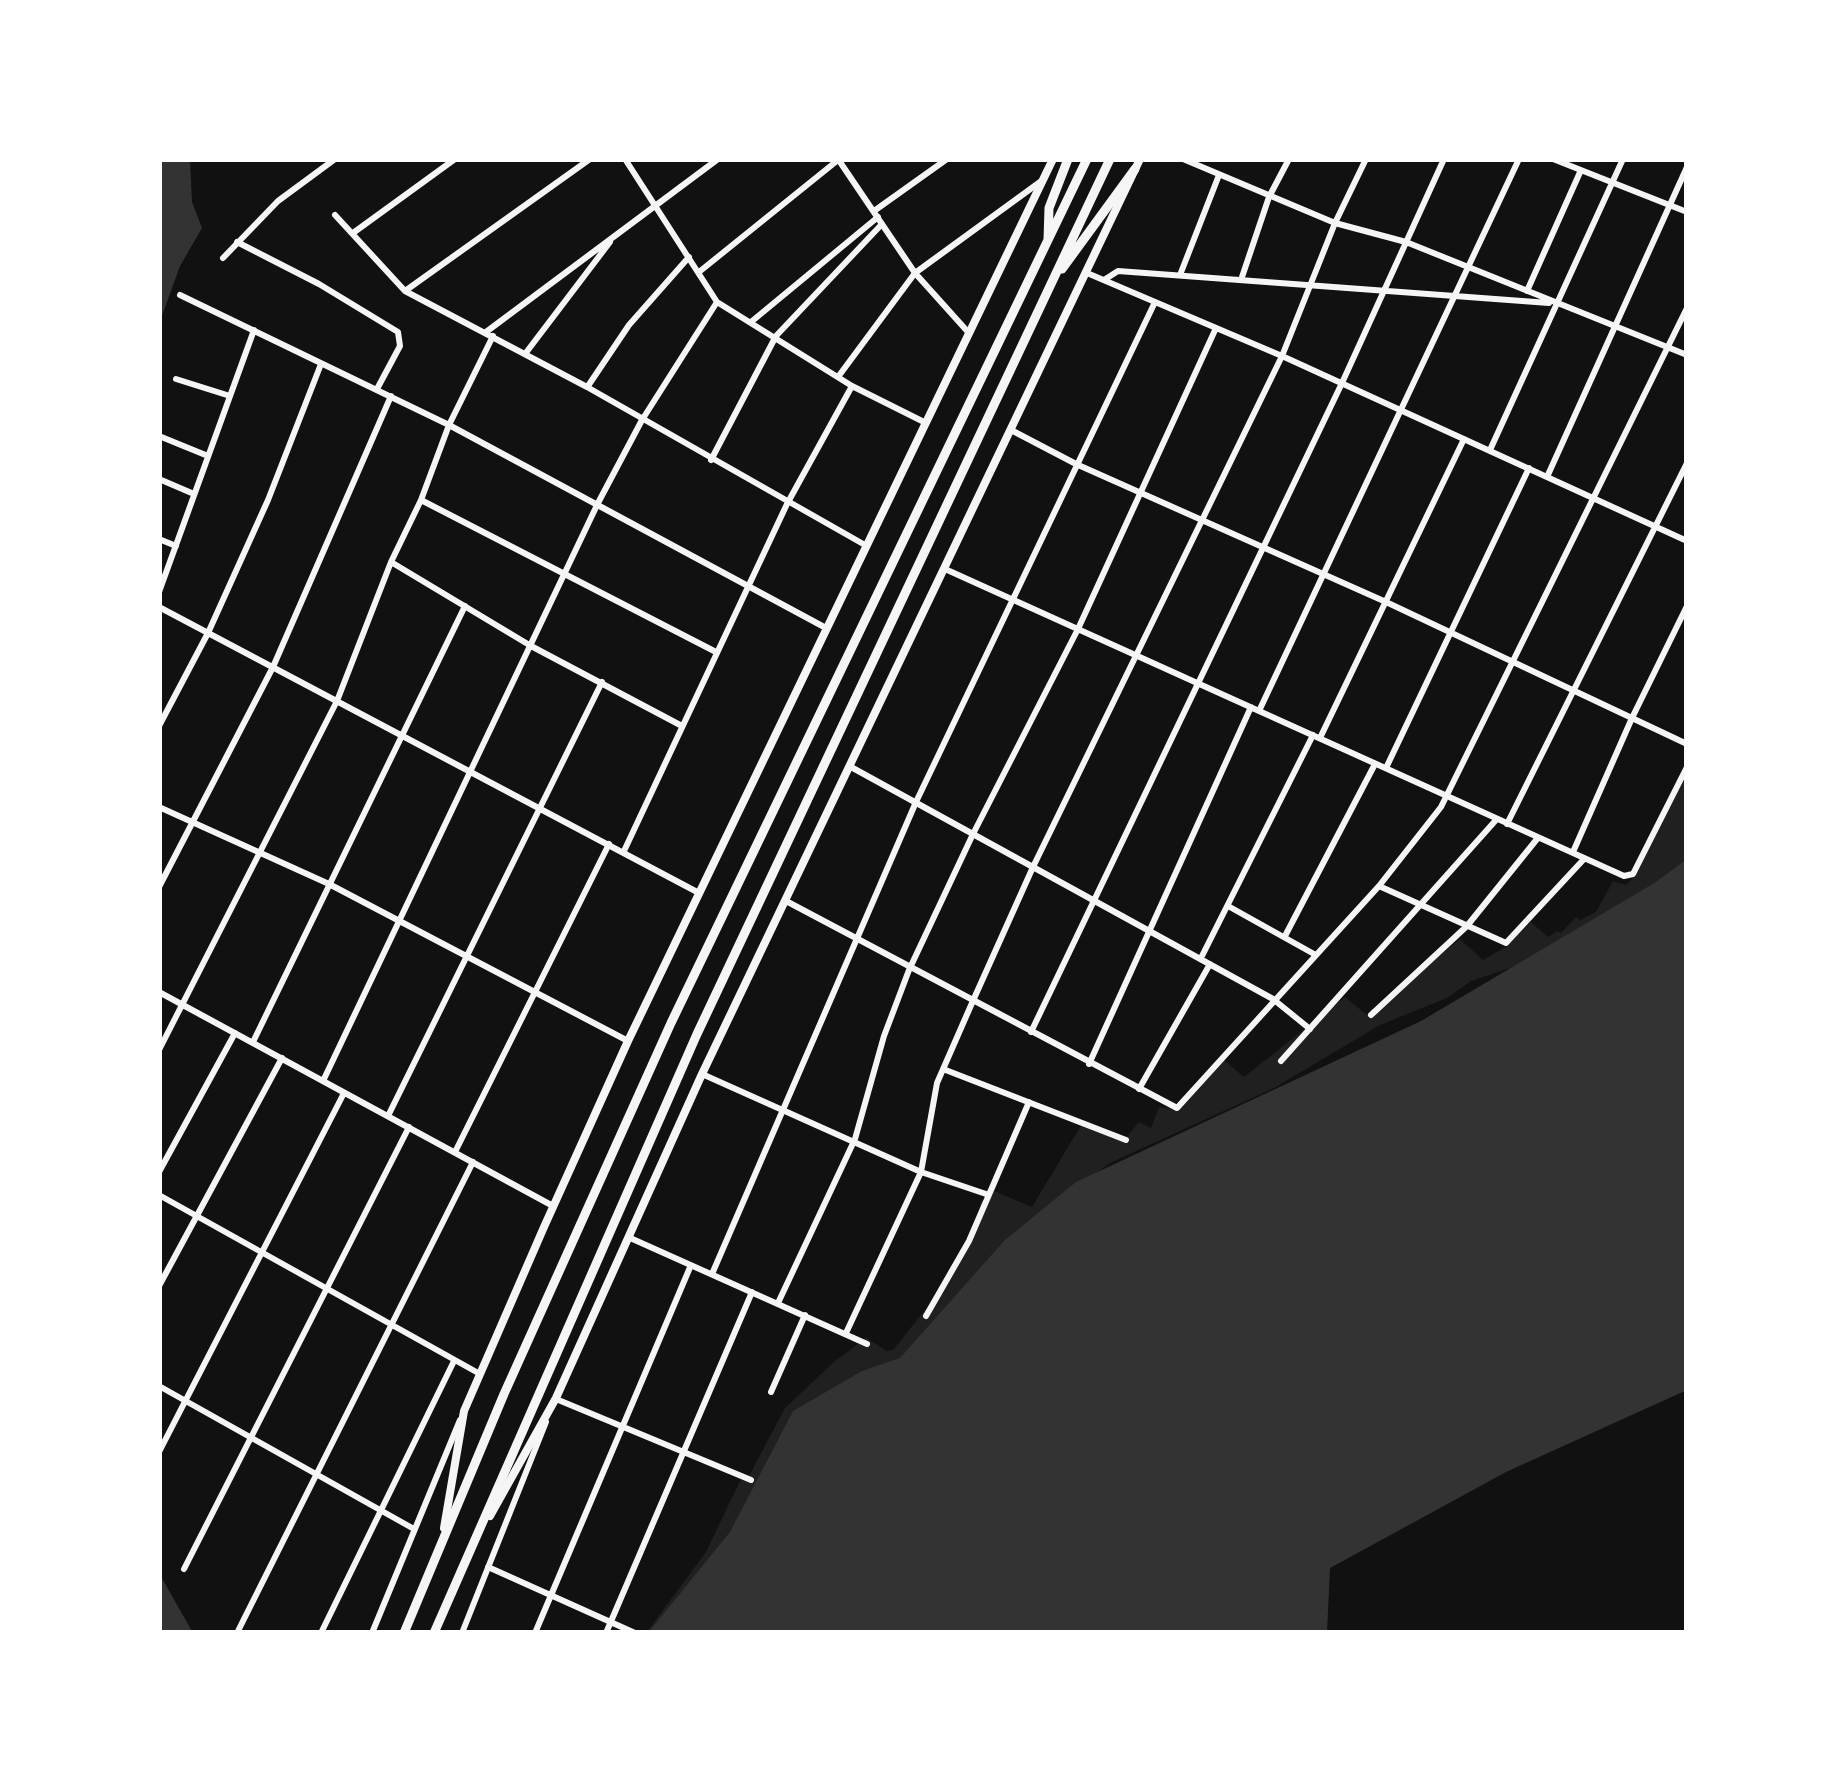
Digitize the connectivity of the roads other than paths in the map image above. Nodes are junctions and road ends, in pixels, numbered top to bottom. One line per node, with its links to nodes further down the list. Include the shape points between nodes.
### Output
1 (334, 159): 38 (street)
2 (455, 159): 35 (street)
3 (590, 159): 51 (street)
4 (625, 159): 29 (street)
5 (718, 159): 29 (street)
6 (838, 159): 33 (street); 43 (street)
7 (947, 159): 33 (street)
8 (1042, 159): 26 (street)
9 (1053, 159): 26 (street)
10 (1068, 159): 37 (highway, via 1049,208)
11 (1087, 159): 37 (highway)
12 (1110, 159): 53 (highway)
13 (1184, 159): 24 (street)
14 (1216, 159): 24 (street)
15 (1289, 159): 28 (street)
16 (1366, 159): 34 (street)
17 (1444, 159): 39 (street)
18 (1519, 159): 42 (street)
19 (1553, 159): 23 (street)
20 (1623, 159): 27 (street)
21 (1138, 164): 45 (street); 53 (highway)
22 (1687, 167): 30 (street)
23 (1582, 170): 27 (street); 52 (street)
24 (1210, 171): 25 (street)
25 (1219, 175): 28 (street); 46 (street)
26 (1047, 177): 44 (street); 64 (street)
27 (1612, 182): 30 (street); 58 (street)
28 (1269, 197): 34 (street); 48 (street)
29 (656, 203): 36 (street); 40 (street)
30 (1669, 205): 31 (street); 61 (street)
31 (1687, 212)
32 (334, 215): 35 (street)
33 (878, 218): 44 (street); 60 (street); 66 (street)
34 (1335, 223): 39 (street); 49 (street)
35 (352, 233): 51 (street)
36 (615, 233): 65 (street); 68 (street)
37 (1048, 241): 183 (highway)
38 (237, 242): 41 (street); 77 (street, via 398,332 400,346)
39 (1406, 242): 42 (street); 50 (street)
40 (689, 257): 43 (street); 76 (street)
41 (223, 258)
42 (1469, 268): 52 (street); 55 (street)
43 (699, 272): 56 (street)
44 (915, 273): 64 (street); 72 (street)
45 (1087, 273): 47 (street); 84 (street)
46 (1180, 275): 47 (street, via 1118,271); 48 (street)
47 (1104, 280): 57 (street)
48 (1241, 280): 49 (street)
49 (1312, 286): 50 (street); 69 (street)
50 (1384, 288): 55 (street); 74 (street)
51 (405, 291): 65 (street)
52 (1527, 291): 58 (street)
53 (1045, 293): 187 (highway)
54 (180, 295): 63 (street)
55 (1455, 296): 58 (street); 80 (street)
56 (717, 302): 60 (street); 81 (street)
57 (1155, 302): 62 (street); 91 (street)
58 (1558, 304): 61 (street); 87 (street)
59 (1687, 308): 67 (street)
60 (751, 322): 66 (street)
61 (1615, 327): 67 (street); 93 (street)
62 (1216, 328): 69 (street); 95 (street)
63 (254, 330): 71 (street); 78 (street)
64 (968, 332): 82 (street)
65 (489, 334): 68 (street); 83 (street)
66 (776, 336): 72 (street); 89 (street)
67 (1668, 348): 70 (street); 97 (street)
68 (525, 354): 76 (street)
69 (1282, 356): 74 (street); 101 (street)
70 (1687, 356)
71 (321, 364): 77 (street); 121 (street)
72 (838, 377): 75 (street)
73 (176, 379): 78 (street)
74 (1342, 383): 80 (street); 107 (street)
75 (852, 386): 82 (street); 100 (street)
76 (587, 388): 81 (street)
77 (377, 389): 79 (street)
78 (230, 396): 88 (street)
79 (391, 396): 83 (street); 127 (street)
80 (1403, 411): 86 (street); 111 (street)
81 (642, 420): 89 (street); 99 (street)
82 (924, 422): 105 (street)
83 (449, 425): 98 (street); 99 (street)
84 (1011, 430): 91 (street); 109 (street)
85 (159, 436): 88 (street)
86 (1465, 439): 87 (street); 115 (street)
87 (1490, 450): 92 (street)
88 (208, 456): 96 (street)
89 (711, 460): 100 (street)
90 (1687, 463): 102 (street)
91 (1076, 464): 95 (street); 114 (street)
92 (1528, 468): 93 (street); 122 (street)
93 (1547, 476): 97 (street)
94 (159, 479): 96 (street)
95 (1142, 491): 101 (street); 120 (street)
96 (194, 494): 106 (street)
97 (1592, 497): 102 (street); 126 (street)
98 (421, 500): 108 (street); 110 (street)
99 (598, 502): 110 (street); 112 (street)
100 (787, 504): 105 (street); 112 (street)
101 (1202, 518): 107 (street); 125 (street)
102 (1654, 526): 104 (street); 130 (street)
103 (159, 539): 106 (street)
104 (1687, 541)
105 (865, 545): 119 (street)
106 (176, 546): 113 (street)
107 (1263, 546): 111 (street); 129 (street)
108 (391, 562): 116 (street); 131 (street)
109 (945, 569): 114 (street); 140 (street)
110 (563, 573): 123 (street); 124 (street)
111 (1324, 575): 115 (street); 132 (street)
112 (746, 587): 119 (street); 124 (street)
113 (159, 592)
114 (1014, 600): 120 (street); 145 (street)
115 (1386, 602): 122 (street); 137 (street)
116 (466, 605): 123 (street); 136 (street)
117 (1687, 606): 133 (street)
118 (159, 607): 121 (street)
119 (826, 628): 162 (street)
120 (1078, 629): 125 (street); 151 (street)
121 (208, 632): 127 (street); 134 (street)
122 (1449, 632): 126 (street); 142 (street)
123 (531, 646): 128 (street); 143 (street)
124 (716, 652): 135 (street)
125 (1136, 655): 129 (street); 158 (street)
126 (1514, 661): 130 (street); 144 (street)
127 (273, 667): 131 (street); 149 (street)
128 (602, 682): 135 (street); 147 (street)
129 (1197, 682): 132 (street); 163 (street)
130 (1573, 690): 133 (street); 150 (street)
131 (338, 701): 136 (street); 155 (street)
132 (1255, 709): 137 (street); 169 (street)
133 (1632, 718): 138 (street); 156 (street)
134 (159, 726)
135 (682, 726): 154 (street)
136 (401, 735): 143 (street); 159 (street)
137 (1317, 736): 139 (street); 165 (street)
138 (1687, 744)
139 (1376, 763): 142 (street); 170 (street)
140 (851, 767): 145 (street); 164 (street)
141 (1687, 767): 157 (street, via 1633,874)
142 (1386, 768): 144 (street)
143 (469, 770): 147 (street); 167 (street)
144 (1447, 796): 148 (street); 160 (street)
145 (916, 802): 151 (street); 171 (street)
146 (159, 807): 149 (street)
147 (540, 808): 153 (street); 173 (street)
148 (1496, 820): 150 (street); 166 (street)
149 (191, 821): 155 (street); 161 (street)
150 (1507, 824): 152 (street)
151 (973, 834): 158 (street); 176 (street)
152 (1538, 838): 156 (street); 168 (street)
153 (609, 844): 154 (street); 178 (street)
154 (623, 851): 162 (street)
155 (260, 852): 159 (street); 181 (street)
156 (1573, 852): 157 (street)
157 (1585, 857): 168 (street, via 1506,943)
158 (1034, 867): 163 (street); 180 (street)
159 (329, 884): 167 (street); 189 (street)
160 (1379, 886): 166 (street); 172 (street)
161 (159, 887)
162 (699, 893): 188 (street)
163 (1094, 900): 169 (street); 185 (street)
164 (786, 901): 171 (street); 195 (street)
165 (1228, 906): 170 (street); 174 (street)
166 (1422, 906): 168 (street); 184 (street)
167 (396, 920): 173 (street); 196 (street)
168 (1467, 926): 182 (street)
169 (1148, 930): 174 (street); 193 (street)
170 (1285, 936): 172 (street)
171 (857, 939): 176 (street); 200 (street)
172 (1314, 954): 179 (street)
173 (466, 955): 178 (street); 201 (street)
174 (1201, 958): 175 (street)
175 (1210, 964): 179 (street); 197 (street)
176 (909, 970): 180 (street); 203 (street)
177 (159, 992): 181 (street)
178 (534, 993): 188 (street); 205 (street)
179 (1273, 999): 184 (street); 197 (street, via 1177,1108)
180 (972, 1003): 185 (street); 194 (street)
181 (183, 1005): 186 (street); 190 (street)
182 (1371, 1015)
183 (671, 1023): 187 (highway); 241 (highway)
184 (1310, 1029): 192 (street)
185 (1031, 1032): 193 (street)
186 (235, 1033): 189 (street); 207 (street)
187 (697, 1034): 242 (highway)
188 (628, 1041): 211 (street)
189 (253, 1042): 191 (street)
190 (159, 1050)
191 (282, 1058): 196 (street); 212 (street)
192 (1281, 1061)
193 (1089, 1064): 197 (street)
194 (944, 1069): 199 (street); 208 (street)
195 (702, 1074): 200 (street); 213 (street)
196 (323, 1081): 198 (street)
197 (1138, 1089)
198 (344, 1092): 201 (street); 214 (street)
199 (1028, 1102): 204 (street); 210 (street)
200 (784, 1108): 203 (street); 216 (street)
201 (388, 1116): 202 (street)
202 (409, 1127): 205 (street); 218 (street)
203 (855, 1139): 208 (street); 220 (street)
204 (1126, 1140)
205 (455, 1152): 206 (street)
206 (473, 1162): 211 (street); 223 (street)
207 (159, 1172)
208 (921, 1172): 210 (street); 224 (street)
209 (159, 1196): 212 (street)
210 (988, 1196): 222 (street)
211 (553, 1206): 227 (street)
212 (194, 1215): 214 (street); 217 (street)
213 (628, 1238): 215 (street); 230 (street)
214 (262, 1253): 218 (street); 231 (street)
215 (691, 1265): 216 (street); 233 (street)
216 (712, 1274): 219 (street)
217 (159, 1286)
218 (327, 1289): 223 (street); 234 (street)
219 (752, 1292): 220 (street); 235 (street)
220 (778, 1303): 221 (street)
221 (805, 1315): 224 (street); 229 (street)
222 (926, 1316)
223 (391, 1325): 226 (street); 237 (street)
224 (846, 1334): 225 (street)
225 (867, 1344)
226 (454, 1360): 227 (street); 239 (street)
227 (480, 1374): 232 (street)
228 (159, 1386): 231 (street)
229 (771, 1392)
230 (556, 1398): 233 (street); 242 (street); 243 (street)
231 (186, 1401): 234 (street); 236 (street)
232 (464, 1411): 240 (street); 241 (street)
233 (621, 1425): 235 (street); 245 (street)
234 (251, 1438): 237 (street); 244 (street)
235 (681, 1451): 238 (street); 246 (street)
236 (159, 1452)
237 (317, 1475): 239 (street); 247 (street)
238 (751, 1480)
239 (382, 1511): 240 (street); 248 (street)
240 (414, 1529): 249 (street)
241 (442, 1541): 250 (highway)
242 (468, 1553): 251 (highway)
243 (488, 1568): 245 (street); 252 (street)
244 (184, 1569)
245 (550, 1594): 246 (street); 253 (street)
246 (611, 1622): 254 (street); 255 (street)
247 (237, 1633)
248 (321, 1633)
249 (372, 1633)
250 (404, 1633)
251 (434, 1633)
252 (462, 1633)
253 (535, 1633)
254 (606, 1633)
255 (635, 1633)

